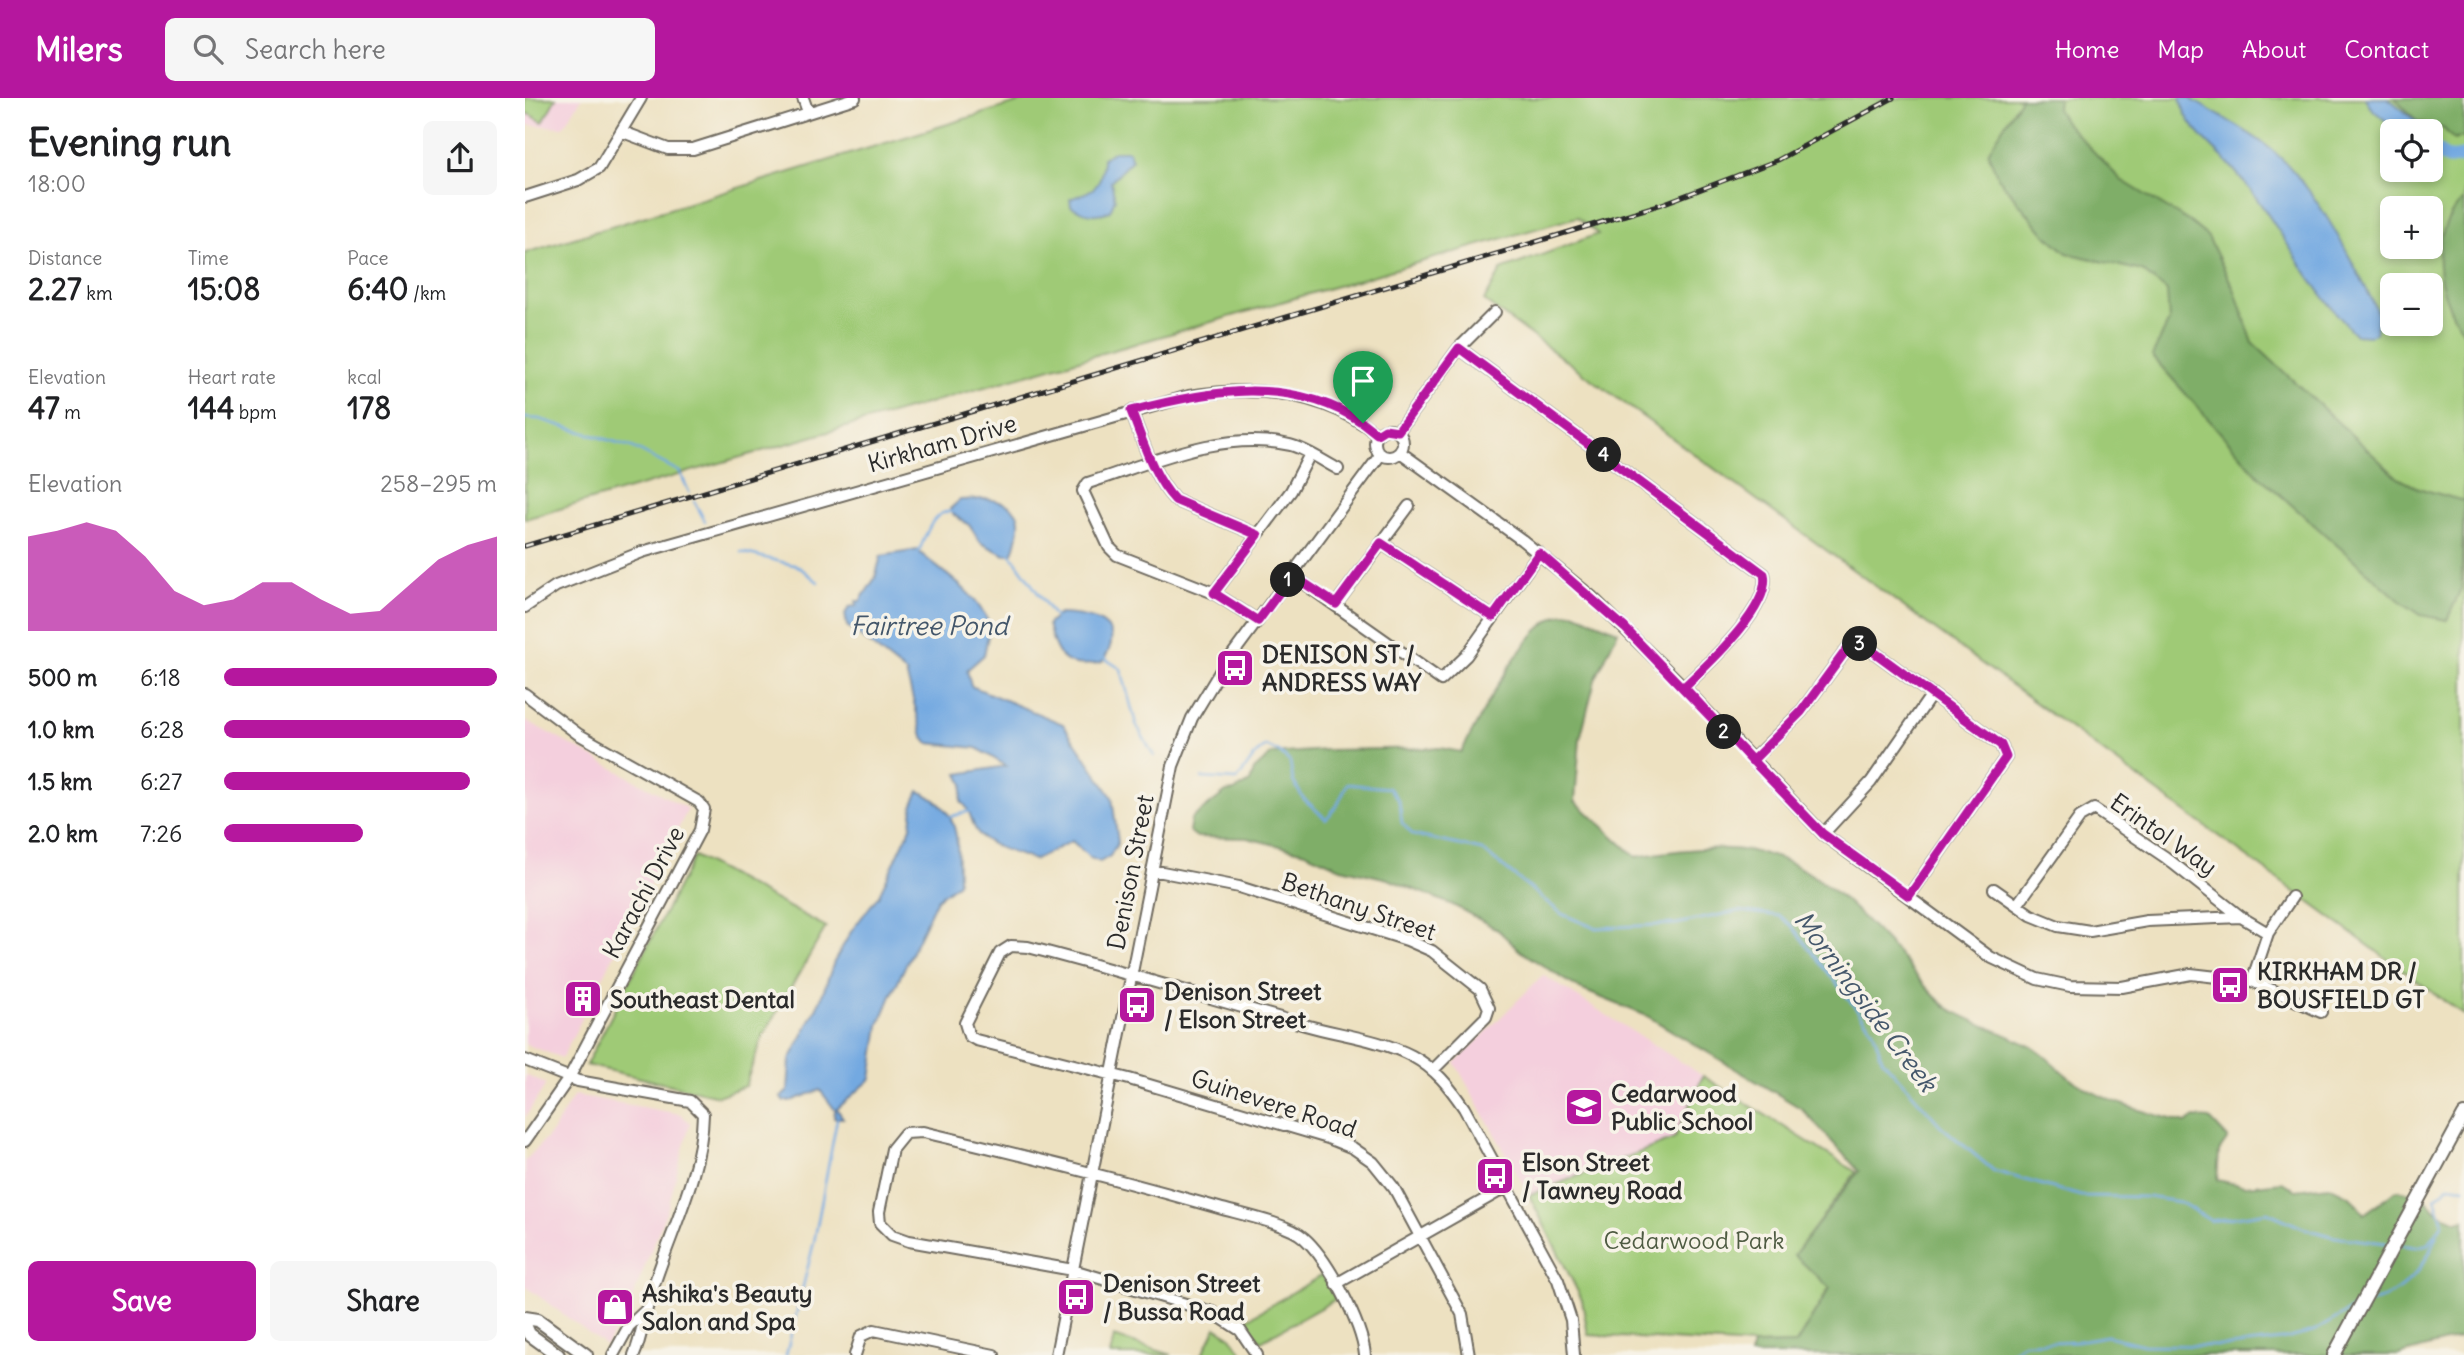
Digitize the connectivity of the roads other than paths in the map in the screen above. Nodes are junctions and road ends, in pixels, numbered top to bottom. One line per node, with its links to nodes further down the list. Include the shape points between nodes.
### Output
1 (641, 98): 5 (street)
2 (803, 98): 4 (street)
3 (855, 98): 4 (street)
4 (808, 112): 5 (street, via 693,149 668,149)
5 (623, 131): 6 (street, via 599,168 578,180)
6 (525, 197)
7 (1495, 312): 8 (street)
8 (1459, 348): 10 (street); 27 (street, via 1764,574 1764,594 1728,643)
9 (1131, 411): 11 (street, Kirkham Drive, via 1199,394 1268,391 1345,412); 15 (street); 24 (street, Kirkham Drive, via 642,552 556,586)
10 (1398, 431): 11 (street, via 1385,429); 12 (street, via 1403,439)
11 (1377, 434): 14 (street, via 1375,443)
12 (1400, 452): 14 (street, via 1392,457); 20 (street)
13 (1310, 454): 15 (street, via 1293,445 1222,442); 16 (street); 18 (street, via 1291,491)
14 (1381, 454): 21 (street, Denison Street)
15 (1152, 462): 18 (street, via 1175,500); 22 (street, via 1088,483 1084,498 1117,555)
16 (1338, 469)
17 (1409, 506): 19 (street)
18 (1258, 535): 22 (street)
19 (1381, 543): 23 (street); 25 (street)
20 (1539, 553): 25 (street); 27 (street, via 1592,597)
21 (1292, 575): 23 (street); 26 (street, Denison Street)
22 (1214, 593): 26 (street)
23 (1336, 604): 25 (street, via 1441,680 1466,656)
24 (525, 607)
25 (1493, 617)
26 (1258, 621): 32 (street, Denison Street, via 1205,695 1181,744)
27 (1684, 687): 30 (street)
28 (525, 694): 45 (street, Karachi Drive, via 577,734 704,809 700,830)
29 (1932, 694): 30 (street, via 1863,644 1850,645 1801,712); 31 (street, via 1871,782); 34 (street, via 2001,745 2006,757)
30 (1752, 761): 31 (street)
31 (1823, 834): 34 (street)
32 (1152, 870): 39 (street, Denison Street); 43 (street, Bethany Street, via 1239,887 1433,951 1480,989 1489,1008 1486,1017)
33 (1994, 889): 36 (street)
34 (1909, 896): 40 (street, via 1990,957 2037,979 2070,986 2122,987 2191,974)
35 (2292, 897): 38 (street)
36 (2017, 905): 37 (street, via 2058,926 2090,931 2147,921); 37 (street, Erintol Way, via 2080,817 2095,808)
37 (2241, 917): 38 (street)
38 (2268, 933): 40 (street)
39 (1132, 974): 43 (street, via 1397,1049); 44 (street, Denison Street); 44 (street, Guinevere Road, via 1011,946 1000,953 965,1023 969,1036 976,1040)
40 (2252, 981): 41 (street)
41 (2321, 1012)
42 (525, 1060): 45 (street)
43 (1433, 1070): 49 (street, via 1464,1108)
44 (1112, 1074): 48 (street, Denison Street); 50 (street, Guinevere Road, via 1353,1147 1395,1188)
45 (569, 1078): 47 (street, Karachi Drive); 53 (street, via 691,1101 703,1114 675,1230)
46 (2464, 1115): 67 (main road)
47 (525, 1141)
48 (1092, 1172): 51 (street, Denison Street); 51 (street, via 923,1132 905,1133 892,1149 879,1212 884,1228 909,1241); 52 (street, via 1303,1236)
49 (1507, 1187): 50 (street); 66 (street, via 1566,1299)
50 (1420, 1236): 52 (street); 65 (street, Guinevere Road, via 1462,1314)
51 (1073, 1270): 62 (street, Denison Street); 63 (street, via 1219,1315 1240,1330)
52 (1336, 1284): 64 (street, via 1363,1339)
53 (646, 1310): 58 (street, via 629,1326); 59 (street, via 644,1332)
54 (525, 1318): 57 (main road, via 538,1320)
55 (525, 1325): 56 (main road, via 529,1334)
56 (558, 1355)
57 (586, 1355)
58 (613, 1355)
59 (634, 1355)
60 (855, 1355): 61 (street, via 861,1336 874,1330)
61 (994, 1355)
62 (1056, 1355)
63 (1257, 1355)
64 (1365, 1355)
65 (1469, 1355)
66 (1574, 1355)
67 (2334, 1355)

